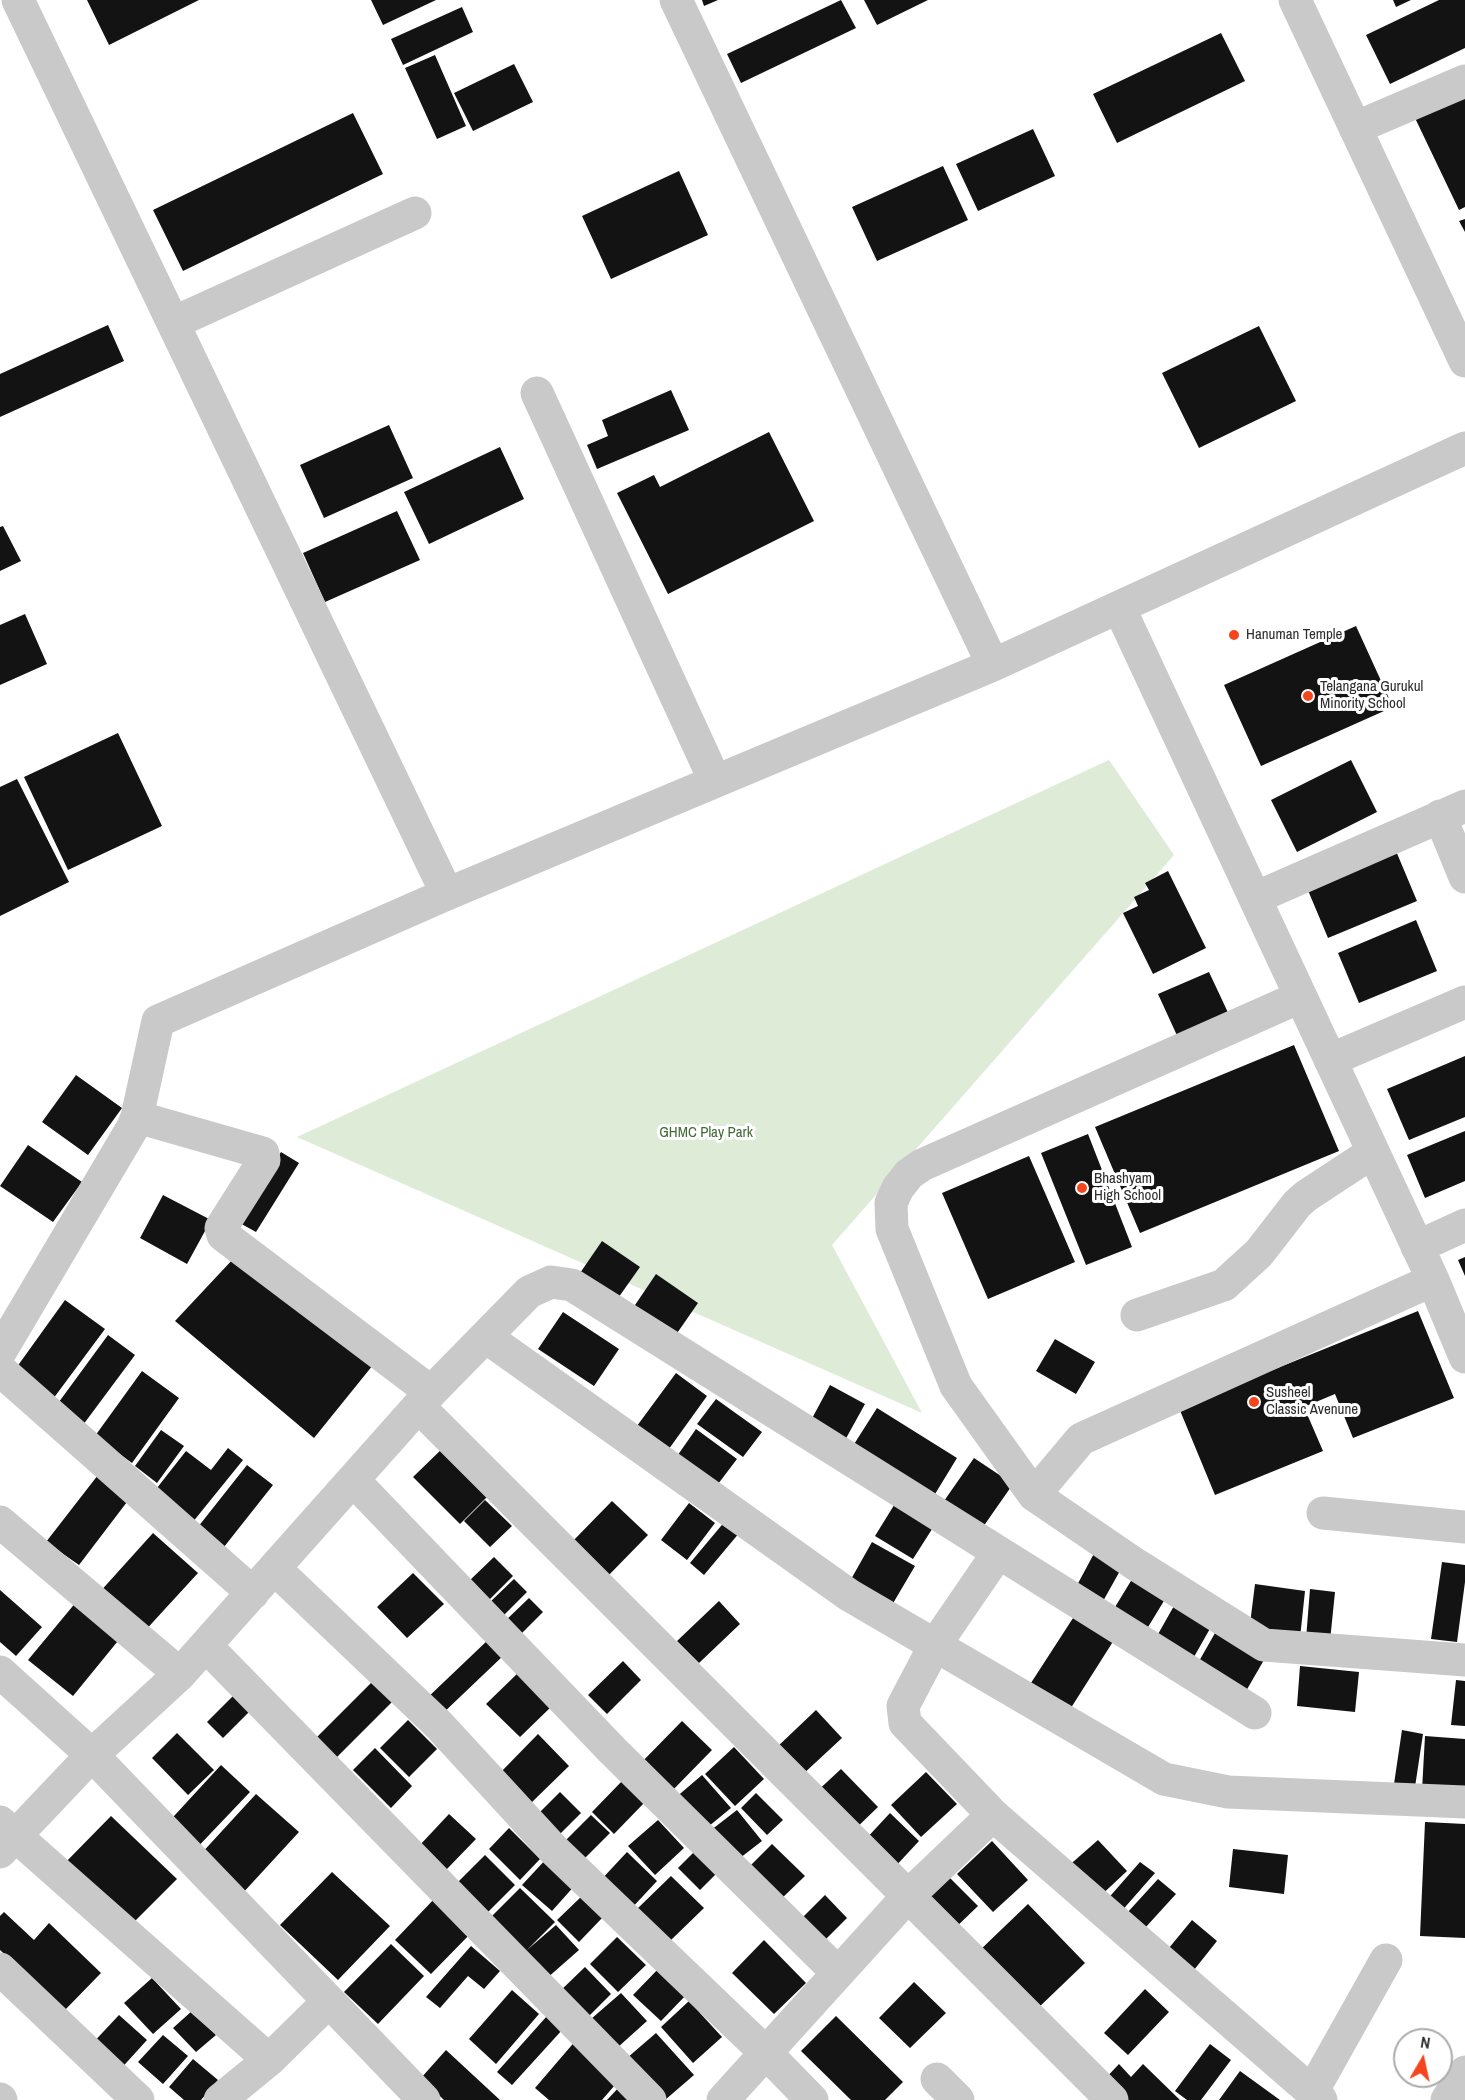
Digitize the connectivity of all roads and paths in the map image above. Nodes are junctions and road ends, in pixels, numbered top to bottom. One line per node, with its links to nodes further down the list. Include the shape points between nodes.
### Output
1 (18, 0): 7 (street)
2 (676, 0): 12 (street)
3 (1295, 0): 5 (street)
4 (1465, 81): 5 (street)
5 (1355, 128): 8 (street)
6 (415, 213): 7 (street)
7 (173, 323): 16 (street)
8 (1465, 362)
9 (537, 393): 13 (street)
10 (1465, 448): 11 (street)
11 (1119, 607): 12 (street); 17 (street)
12 (993, 665): 13 (street)
13 (715, 781): 16 (street)
14 (1453, 811): 15 (street); 17 (street)
15 (1465, 877)
16 (447, 894): 21 (street, via 158,1021)
17 (1255, 898): 18 (street)
18 (1300, 996): 20 (street); 33 (street, via 922,1165 898,1188 891,1203 892,1229 956,1386)
19 (1465, 1002): 20 (street)
20 (1330, 1060): 22 (street)
21 (137, 1117): 28 (street); 31 (street, via 263,1153 264,1160 221,1228 223,1235)
22 (1373, 1152): 24 (street); 26 (street, via 1297,1204 1259,1253 1224,1285)
23 (1465, 1225): 24 (street)
24 (1417, 1247): 25 (street)
25 (1432, 1280): 29 (street); 33 (street, via 1081,1439)
26 (1137, 1315)
27 (486, 1337): 31 (street); 37 (street, via 529,1292 551,1282 572,1284); 40 (street, via 849,1595)
28 (0, 1352)
29 (1465, 1357)
30 (0, 1370): 39 (street)
31 (425, 1399): 32 (street); 50 (street)
32 (353, 1480): 38 (street); 53 (street, via 613,1751)
33 (1034, 1495): 42 (street, via 1264,1645)
34 (1323, 1513): 36 (street)
35 (0, 1522): 44 (street)
36 (1465, 1527)
37 (998, 1553): 40 (street); 45 (street)
38 (274, 1568): 39 (street); 55 (street, via 439,1725 554,1850)
39 (253, 1593): 41 (street)
40 (935, 1645): 47 (street, via 1164,1779 1228,1792); 48 (street, via 903,1706 905,1723)
41 (206, 1646): 44 (street); 62 (street)
42 (1465, 1660)
43 (0, 1672): 46 (street)
44 (180, 1674): 46 (street)
45 (1255, 1713)
46 (92, 1755): 49 (street); 54 (street)
47 (1465, 1802)
48 (993, 1815): 50 (street); 58 (street)
49 (5, 1837): 56 (street)
50 (908, 1896): 53 (street); 65 (street)
51 (1386, 1960): 58 (street)
52 (0, 1970): 59 (street)
53 (838, 1973): 55 (street)
54 (329, 2001): 56 (street); 61 (street)
55 (766, 2053): 63 (street); 64 (street)
56 (269, 2060): 60 (street)
57 (1465, 2072): 66 (street)
58 (1317, 2096)
59 (138, 2100)
60 (220, 2100)
61 (423, 2100)
62 (651, 2100)
63 (723, 2100)
64 (812, 2100)
65 (1112, 2100)
66 (1447, 2100)

